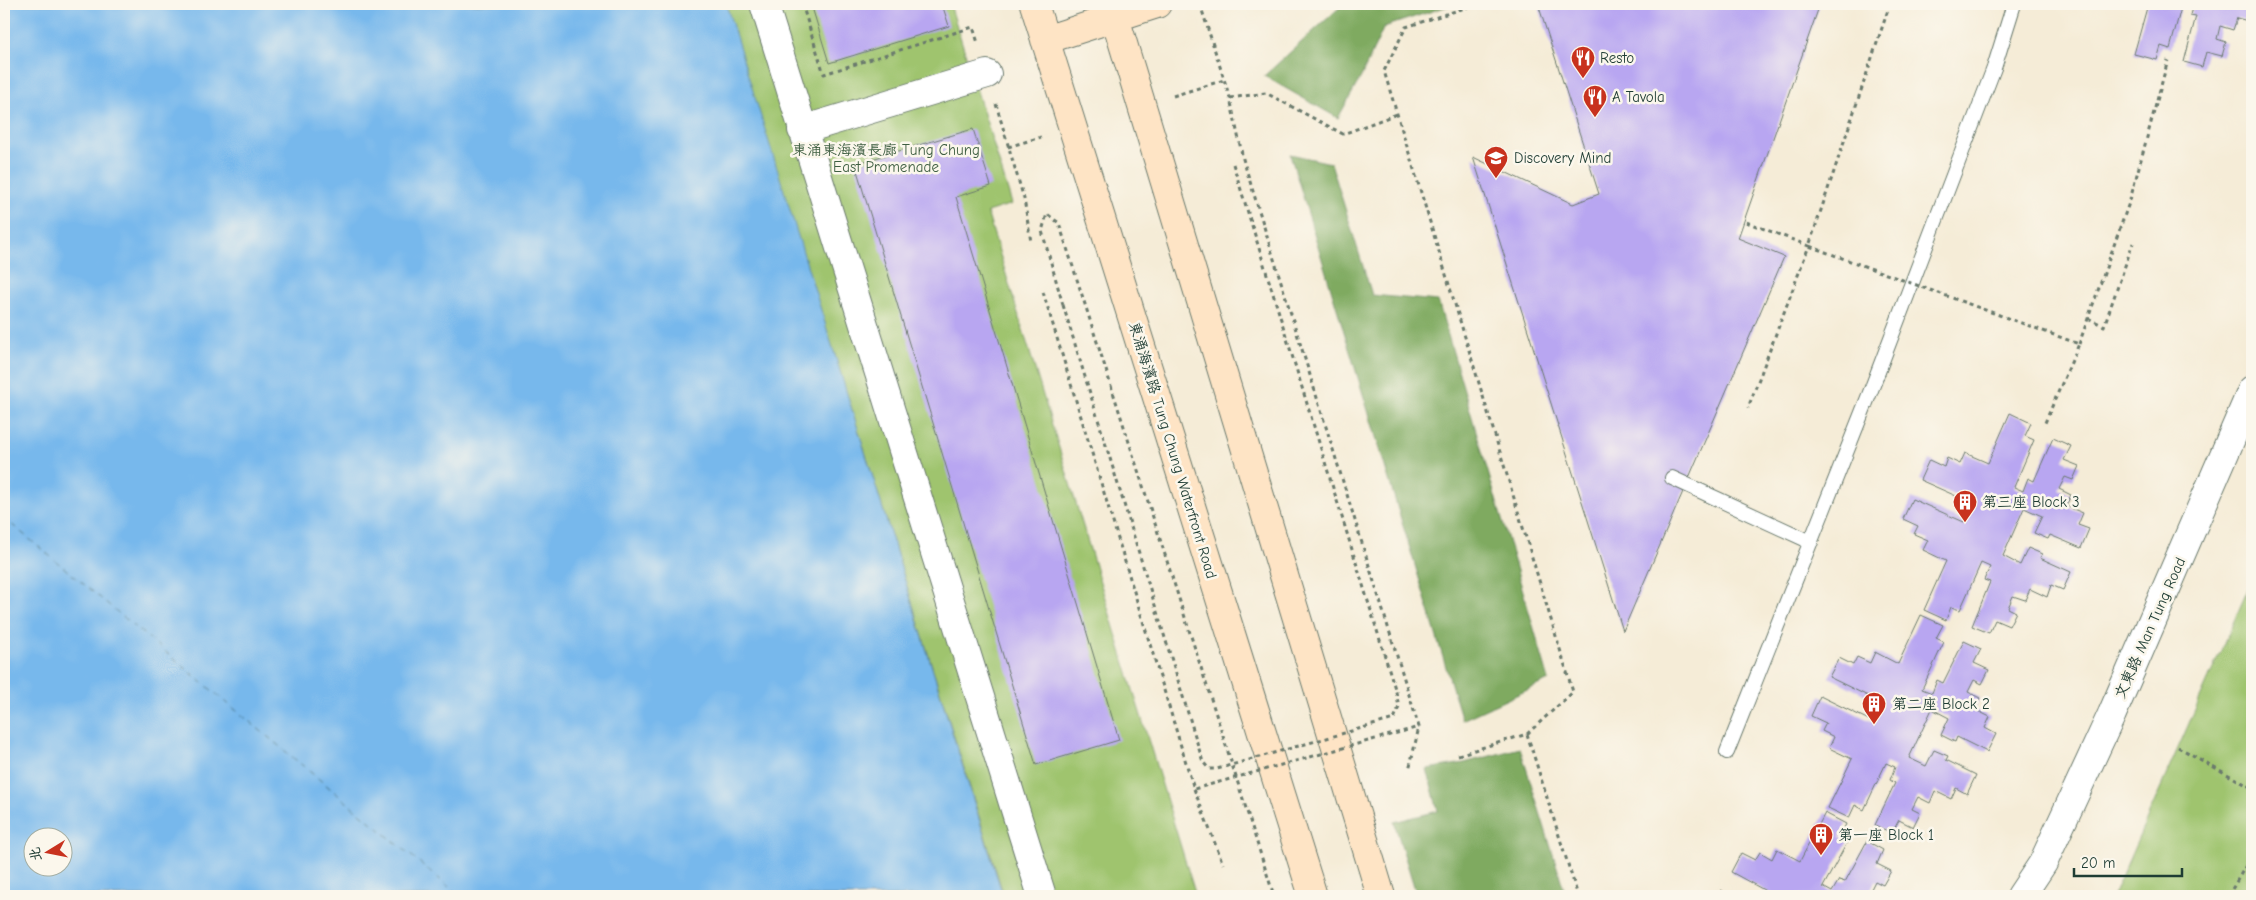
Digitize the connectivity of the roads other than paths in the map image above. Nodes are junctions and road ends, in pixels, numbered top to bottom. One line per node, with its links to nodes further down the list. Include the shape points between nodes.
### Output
1 (764, 4): 8 (street)
2 (1034, 4): 6 (main road, 東涌海濱路 Tung Chung Waterfront Road)
3 (1157, 4): 5 (main road)
4 (2014, 4): 11 (lane, via 1994,68)
5 (1114, 11): 6 (main road); 16 (main road)
6 (1045, 40): 15 (main road, 東涌海濱路 Tung Chung Waterfront Road)
7 (987, 74): 8 (street)
8 (802, 130): 14 (street)
9 (2252, 390): 13 (street, 文東路 Man Tung Road, via 2120,696)
10 (1672, 478): 11 (lane)
11 (1811, 542): 12 (lane)
12 (1727, 752)
13 (2043, 863): 17 (street, 文東路 Man Tung Road); 18 (street, 文東路 Man Tung Road)
14 (1042, 896)
15 (1313, 896)
16 (1381, 896)
17 (2021, 896)
18 (2039, 896)

